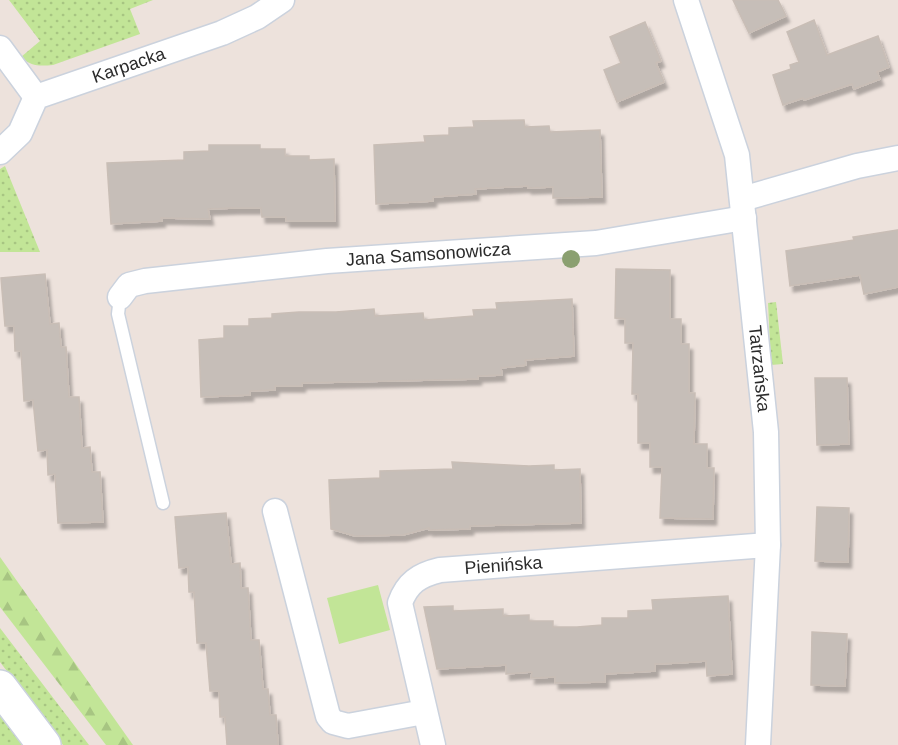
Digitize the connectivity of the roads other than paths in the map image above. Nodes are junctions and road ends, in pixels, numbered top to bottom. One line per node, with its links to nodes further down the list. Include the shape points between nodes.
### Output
1 (282, 0): 4 (street, Karpacka, via 222,33)
2 (686, 0): 7 (street, Tatrzańska, via 737,155)
3 (0, 48): 4 (street)
4 (36, 97): 5 (street, via 21,133)
5 (0, 152)
6 (898, 158): 7 (street, Jana Samsonowicza, via 857,166)
7 (743, 208): 8 (street, Jana Samsonowicza, via 596,243 327,261 145,281 129,285); 11 (street, Tatrzańska, via 766,432)
8 (120, 297): 9 (lane, via 118,314)
9 (164, 503)
10 (274, 511): 13 (street, via 328,716 333,722 348,726)
11 (768, 545): 13 (street, Pienińska, via 423,574 412,581 400,603); 16 (street, Tatrzańska)
12 (0, 687): 14 (street)
13 (424, 712): 15 (street, Pienińska)
14 (44, 745)
15 (433, 745)
16 (758, 745)

